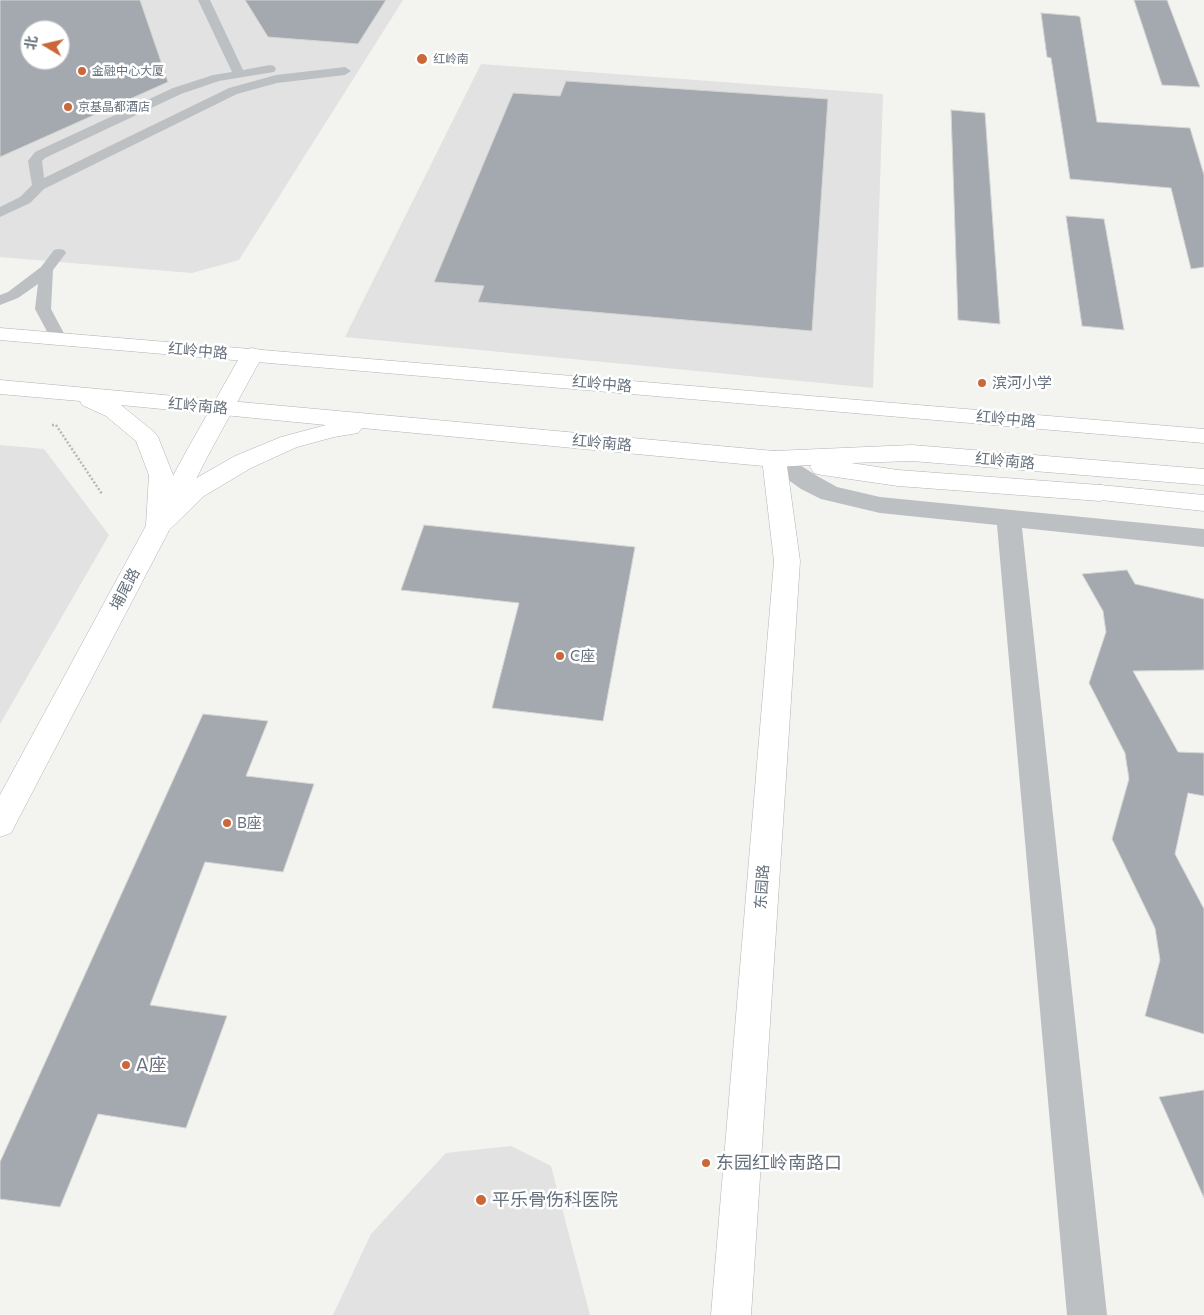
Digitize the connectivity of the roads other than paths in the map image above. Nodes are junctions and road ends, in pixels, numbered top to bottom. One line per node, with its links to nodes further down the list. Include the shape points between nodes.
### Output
1 (204, 0): 2 (lane)
2 (239, 73): 3 (lane, via 177,91 40,155 35,161); 3 (lane, via 291,68 346,71 297,75 233,91)
3 (39, 186): 4 (lane, via 25,200)
4 (0, 212)
5 (59, 253): 6 (lane)
6 (46, 270): 7 (lane, via 13,295); 9 (lane, via 43,309)
7 (0, 300)
8 (0, 334): 9 (main road, 红岭中路)
9 (59, 339): 10 (main road, 红岭中路)
10 (252, 355): 13 (main road, 埔尾路); 15 (main road, 红岭中路)
11 (0, 387): 12 (main road, 红岭南路)
12 (79, 395): 13 (main road, 红岭南路); 20 (main road, via 114,411 146,437 161,475)
13 (222, 408): 14 (main road, 红岭南路); 20 (main road, 埔尾路)
14 (388, 423): 16 (main road, 红岭南路); 20 (main road, via 333,430 289,442 243,462 195,490)
15 (1204, 436)
16 (774, 459): 17 (main road, 红岭南路, via 912,453); 18 (main road, via 898,478); 19 (street, via 810,483 857,500); 23 (main road, 东园路, via 787,561)
17 (1204, 477)
18 (1204, 503)
19 (1009, 519): 21 (street); 24 (street)
20 (159, 525): 22 (main road, 埔尾路)
21 (1204, 538)
22 (0, 824)
23 (731, 1315)
24 (1087, 1315)

